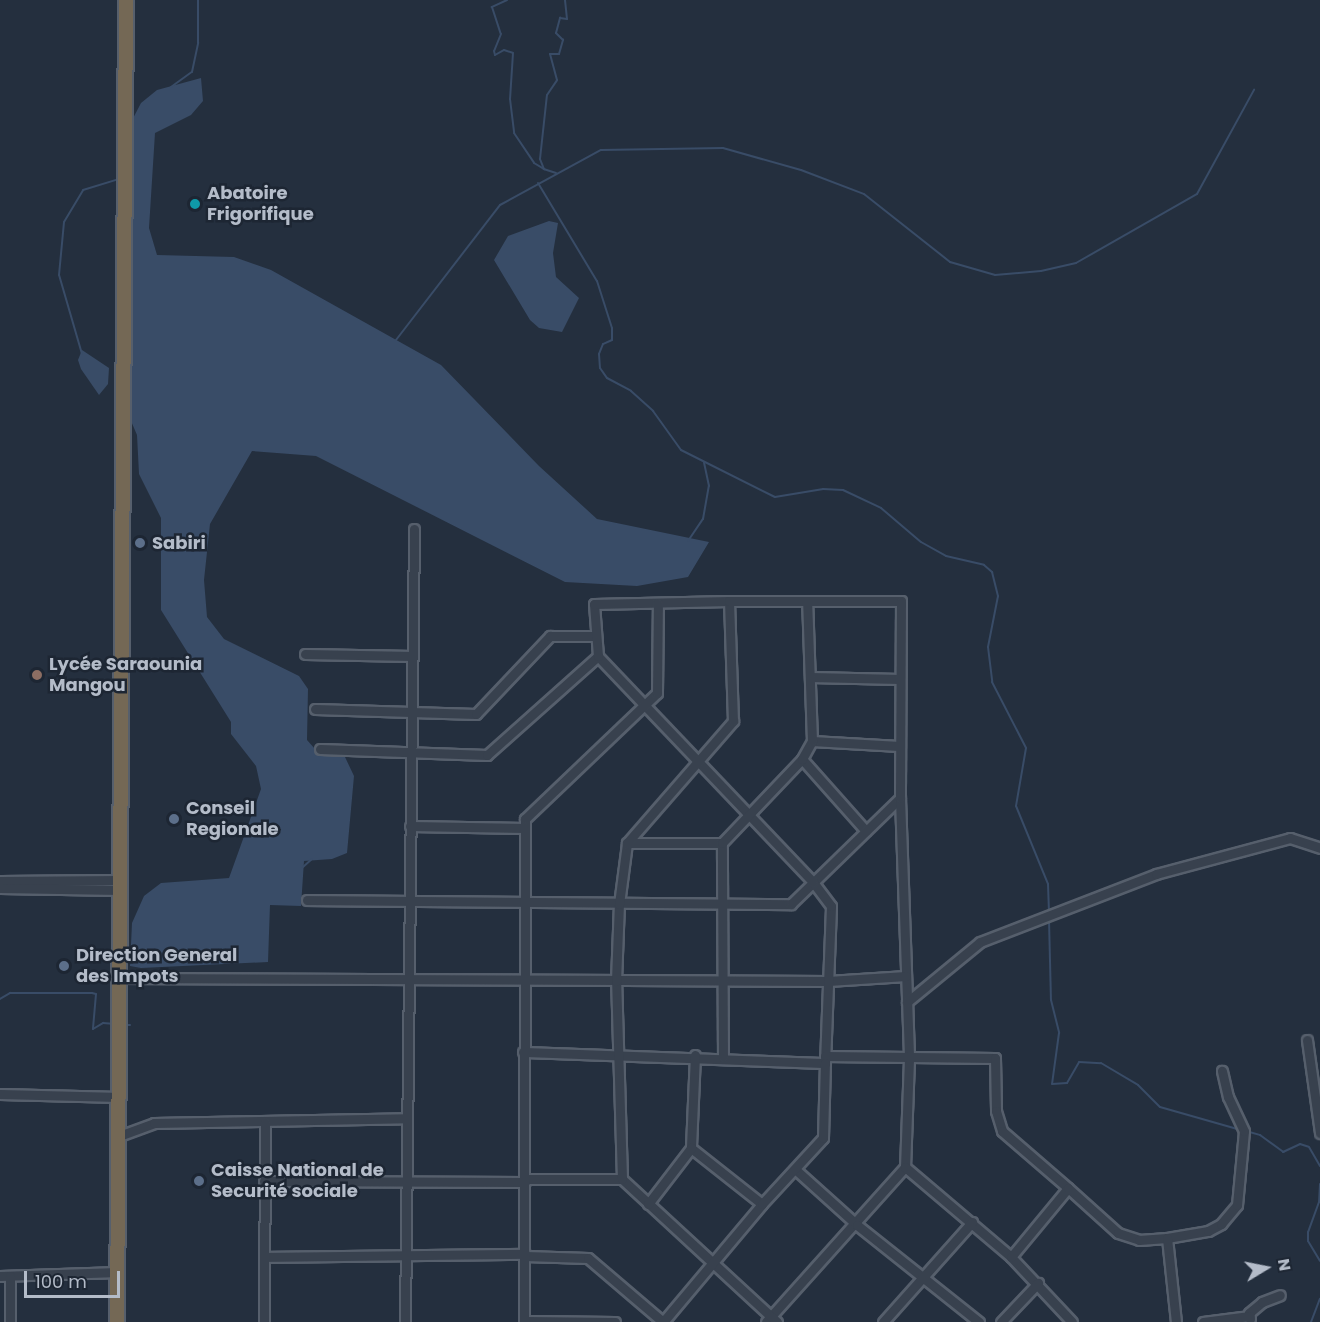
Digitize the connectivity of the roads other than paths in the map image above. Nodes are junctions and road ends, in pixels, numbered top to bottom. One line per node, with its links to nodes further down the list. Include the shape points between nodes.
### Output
1 (126, 0): 31 (highway)
2 (414, 529): 8 (street)
3 (729, 601): 4 (street); 5 (street); 20 (street, via 733,721)
4 (807, 602): 10 (street); 11 (street, via 901,601)
5 (658, 603): 6 (street, via 594,604); 12 (street, via 657,693)
6 (596, 636): 9 (street); 14 (street, via 550,636 476,714)
7 (305, 654): 8 (street)
8 (412, 656): 14 (street)
9 (598, 656): 12 (street); 18 (street, via 488,754)
10 (810, 677): 11 (street); 15 (street)
11 (900, 679): 16 (street)
12 (645, 705): 20 (street); 24 (street, via 525,819)
13 (315, 709): 14 (street)
14 (412, 712): 18 (street)
15 (812, 741): 16 (street); 19 (street)
16 (898, 746): 21 (street)
17 (320, 749): 18 (street)
18 (411, 752): 23 (street)
19 (802, 759): 22 (street); 25 (street)
20 (700, 763): 22 (street); 26 (street)
21 (900, 798): 25 (street); 38 (street)
22 (748, 813): 27 (street); 30 (street)
23 (411, 826): 24 (street); 33 (street)
24 (525, 828): 35 (street)
25 (866, 831): 30 (street)
26 (627, 843): 27 (street); 37 (street)
27 (722, 843): 36 (street)
28 (1320, 848): 45 (street, via 1290,837 1156,874 980,942)
29 (0, 881): 31 (street)
30 (813, 882): 36 (street, via 791,904); 44 (street, via 831,906)
31 (121, 885): 32 (street); 39 (highway)
32 (0, 888)
33 (410, 898): 34 (street); 35 (street); 40 (street)
34 (307, 900)
35 (526, 901): 37 (street); 41 (street)
36 (725, 903): 37 (street); 43 (street)
37 (619, 904): 42 (street)
38 (906, 976): 44 (street); 45 (street)
39 (126, 978): 40 (street); 55 (highway)
40 (409, 980): 41 (street); 56 (street)
41 (526, 981): 42 (street); 47 (street)
42 (616, 981): 43 (street); 48 (street)
43 (725, 981): 44 (street); 50 (street)
44 (828, 981): 51 (street)
45 (907, 1002): 52 (street)
46 (1307, 1040): 58 (street)
47 (523, 1052): 48 (street); 65 (street)
48 (618, 1054): 49 (street); 64 (street)
49 (695, 1056): 50 (street); 60 (street)
50 (723, 1057): 51 (street)
51 (825, 1059): 52 (street); 62 (street, via 824,1138)
52 (909, 1059): 61 (street); 67 (street, via 995,1058 996,1111 1002,1131)
53 (1222, 1071): 72 (street, via 1228,1097 1244,1131 1237,1205 1221,1224 1208,1231)
54 (0, 1094): 55 (street)
55 (120, 1097): 59 (highway)
56 (407, 1118): 57 (street); 63 (street)
57 (265, 1122): 59 (street, via 154,1123); 66 (street)
58 (1320, 1133)
59 (119, 1136): 78 (highway)
60 (692, 1148): 68 (street); 69 (street)
61 (905, 1167): 70 (street); 71 (street)
62 (796, 1170): 69 (street); 71 (street)
63 (406, 1179): 65 (street); 66 (street); 74 (street)
64 (621, 1179): 65 (street); 68 (street)
65 (525, 1180): 73 (street)
66 (264, 1181): 75 (street)
67 (1068, 1188): 72 (street, via 1118,1233 1140,1240); 76 (street)
68 (648, 1204): 77 (street)
69 (762, 1204): 77 (street)
70 (972, 1222): 76 (street); 81 (street)
71 (856, 1225): 81 (street); 85 (street)
72 (1167, 1238): 97 (street)
73 (525, 1255): 74 (street); 90 (street); 92 (street, via 588,1258)
74 (405, 1256): 75 (street); 89 (street)
75 (264, 1257): 88 (street)
76 (1011, 1257): 82 (street)
77 (714, 1264): 85 (street); 92 (street)
78 (118, 1272): 80 (street); 87 (highway)
79 (0, 1276): 80 (street)
80 (10, 1276): 86 (street)
81 (924, 1276): 93 (street); 94 (street)
82 (1038, 1283): 95 (street); 96 (street)
83 (1280, 1295): 84 (street, via 1262,1302)
84 (1250, 1319): 98 (street)
85 (771, 1320)
86 (10, 1322)
87 (117, 1322)
88 (264, 1322)
89 (405, 1322)
90 (524, 1322): 91 (street)
91 (615, 1322)
92 (663, 1322)
93 (883, 1322)
94 (979, 1322)
95 (1001, 1322)
96 (1072, 1322)
97 (1176, 1322)
98 (1203, 1322)

